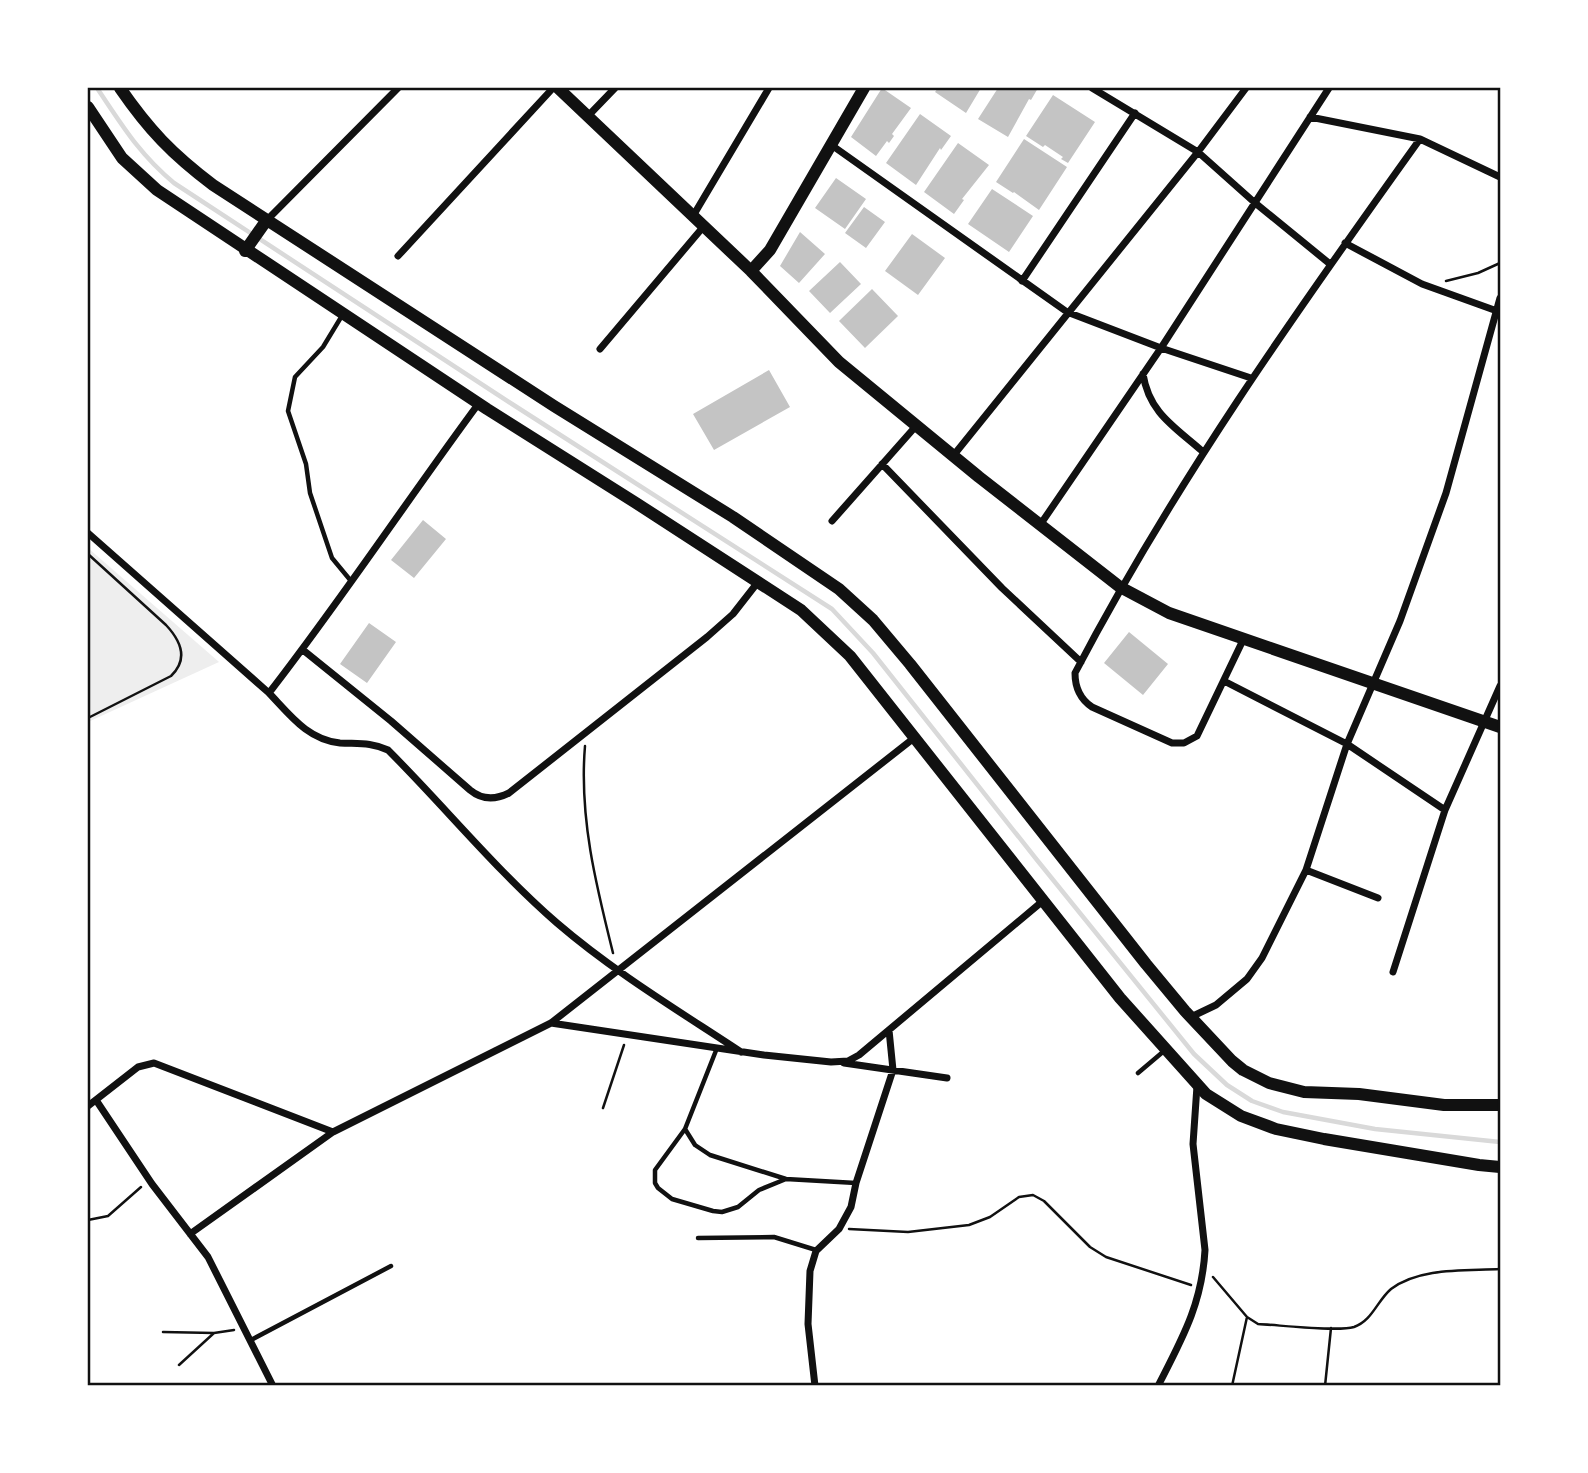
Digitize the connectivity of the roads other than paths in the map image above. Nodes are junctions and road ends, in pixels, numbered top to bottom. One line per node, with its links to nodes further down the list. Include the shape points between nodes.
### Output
1 (120, 88): 20 (street, via 169,149)
2 (398, 88): 20 (street)
3 (556, 88): 12 (street); 24 (street)
4 (615, 88): 12 (street)
5 (769, 88): 19 (street)
6 (864, 88): 15 (street)
7 (1092, 88): 11 (street)
8 (1246, 88): 16 (street)
9 (1329, 88): 13 (street)
10 (88, 107): 23 (street, via 117,152 145,180)
11 (1135, 113): 16 (street); 27 (street)
12 (588, 116): 19 (street)
13 (1310, 117): 14 (street); 18 (street)
14 (1420, 139): 17 (street); 22 (street)
15 (830, 144): 26 (street, via 770,250); 27 (street)
16 (1198, 152): 18 (street); 30 (street)
17 (1500, 177)
18 (1254, 202): 25 (street); 32 (street)
19 (693, 216): 21 (street)
20 (264, 225): 23 (street); 64 (street, via 724,510 851,599 909,664)
21 (704, 226): 26 (street); 33 (street)
22 (1345, 243): 25 (street); 29 (street, via 1422,284)
23 (248, 247): 31 (street)
24 (398, 256)
25 (1330, 264): 35 (street)
26 (751, 271): 37 (street, via 839,362)
27 (1022, 281): 30 (street)
28 (1500, 298): 29 (street)
29 (1497, 311): 51 (street, via 1446,493)
30 (1067, 312): 32 (street); 39 (street)
31 (344, 314): 36 (street); 44 (lane, via 323,347 295,377 288,411 332,558)
32 (1161, 348): 34 (street); 35 (street)
33 (600, 349)
34 (1143, 374): 38 (street, via 1155,410); 42 (street)
35 (1251, 378): 38 (street)
36 (478, 403): 44 (street); 45 (street)
37 (916, 425): 39 (street); 40 (street)
38 (1202, 451): 46 (street)
39 (953, 456): 42 (street)
40 (882, 464): 41 (street); 49 (street)
41 (832, 521)
42 (1040, 525): 46 (street)
43 (88, 533): 53 (street)
44 (351, 581): 48 (street)
45 (758, 582): 48 (street, via 720,626 509,793 495,798 470,790); 56 (street, via 833,638)
46 (1120, 587): 47 (street, via 1169,613); 49 (street)
47 (1244, 638): 50 (street); 51 (street)
48 (303, 650): 53 (street)
49 (1081, 662): 50 (street, via 1075,680 1087,704 1172,743 1197,736)
50 (1224, 681): 57 (street)
51 (1374, 683): 54 (street); 57 (street)
52 (1500, 686): 54 (street)
53 (269, 693): 62 (street, via 307,732 329,741 368,743 388,750 527,896)
54 (1485, 722): 55 (street); 58 (street)
55 (1500, 727)
56 (914, 738): 61 (street); 62 (street)
57 (1347, 744): 58 (street); 59 (street)
58 (1445, 810): 63 (street)
59 (1306, 870): 60 (street); 64 (street, via 1247,979 1216,1005)
60 (1378, 898)
61 (1044, 900): 66 (street); 68 (street)
62 (617, 969): 65 (street); 69 (street)
63 (1393, 972)
64 (1191, 1017): 76 (street, via 1232,1061 1269,1083 1304,1092 1444,1105)
65 (551, 1023): 67 (street); 79 (street)
66 (889, 1030): 70 (street, via 854,1058); 71 (street)
67 (717, 1048): 69 (street); 78 (lane)
68 (1165, 1051): 72 (lane); 74 (street)
69 (741, 1052): 70 (street)
70 (840, 1063): 71 (street)
71 (893, 1070): 73 (street); 82 (street)
72 (1138, 1073)
73 (947, 1078)
74 (1197, 1085): 80 (street, via 1227,1109 1276,1129); 90 (street, via 1193,1144 1205,1266 1188,1329)
75 (96, 1100): 77 (street); 79 (street, via 138,1068 154,1063); 83 (street)
76 (1500, 1105)
77 (88, 1107)
78 (685, 1129): 81 (lane, via 695,1145 710,1155); 81 (lane, via 655,1170 655,1183 666,1196 722,1212)
79 (333, 1132): 83 (street)
80 (1500, 1167)
81 (786, 1178): 82 (lane)
82 (856, 1183): 85 (street, via 851,1207 839,1228)
83 (190, 1234): 87 (street, via 208,1257)
84 (698, 1238): 85 (lane, via 774,1237)
85 (816, 1251): 89 (street, via 810,1271 808,1324)
86 (391, 1266): 87 (lane)
87 (251, 1340): 88 (street)
88 (272, 1385)
89 (815, 1385)
90 (1158, 1385)

